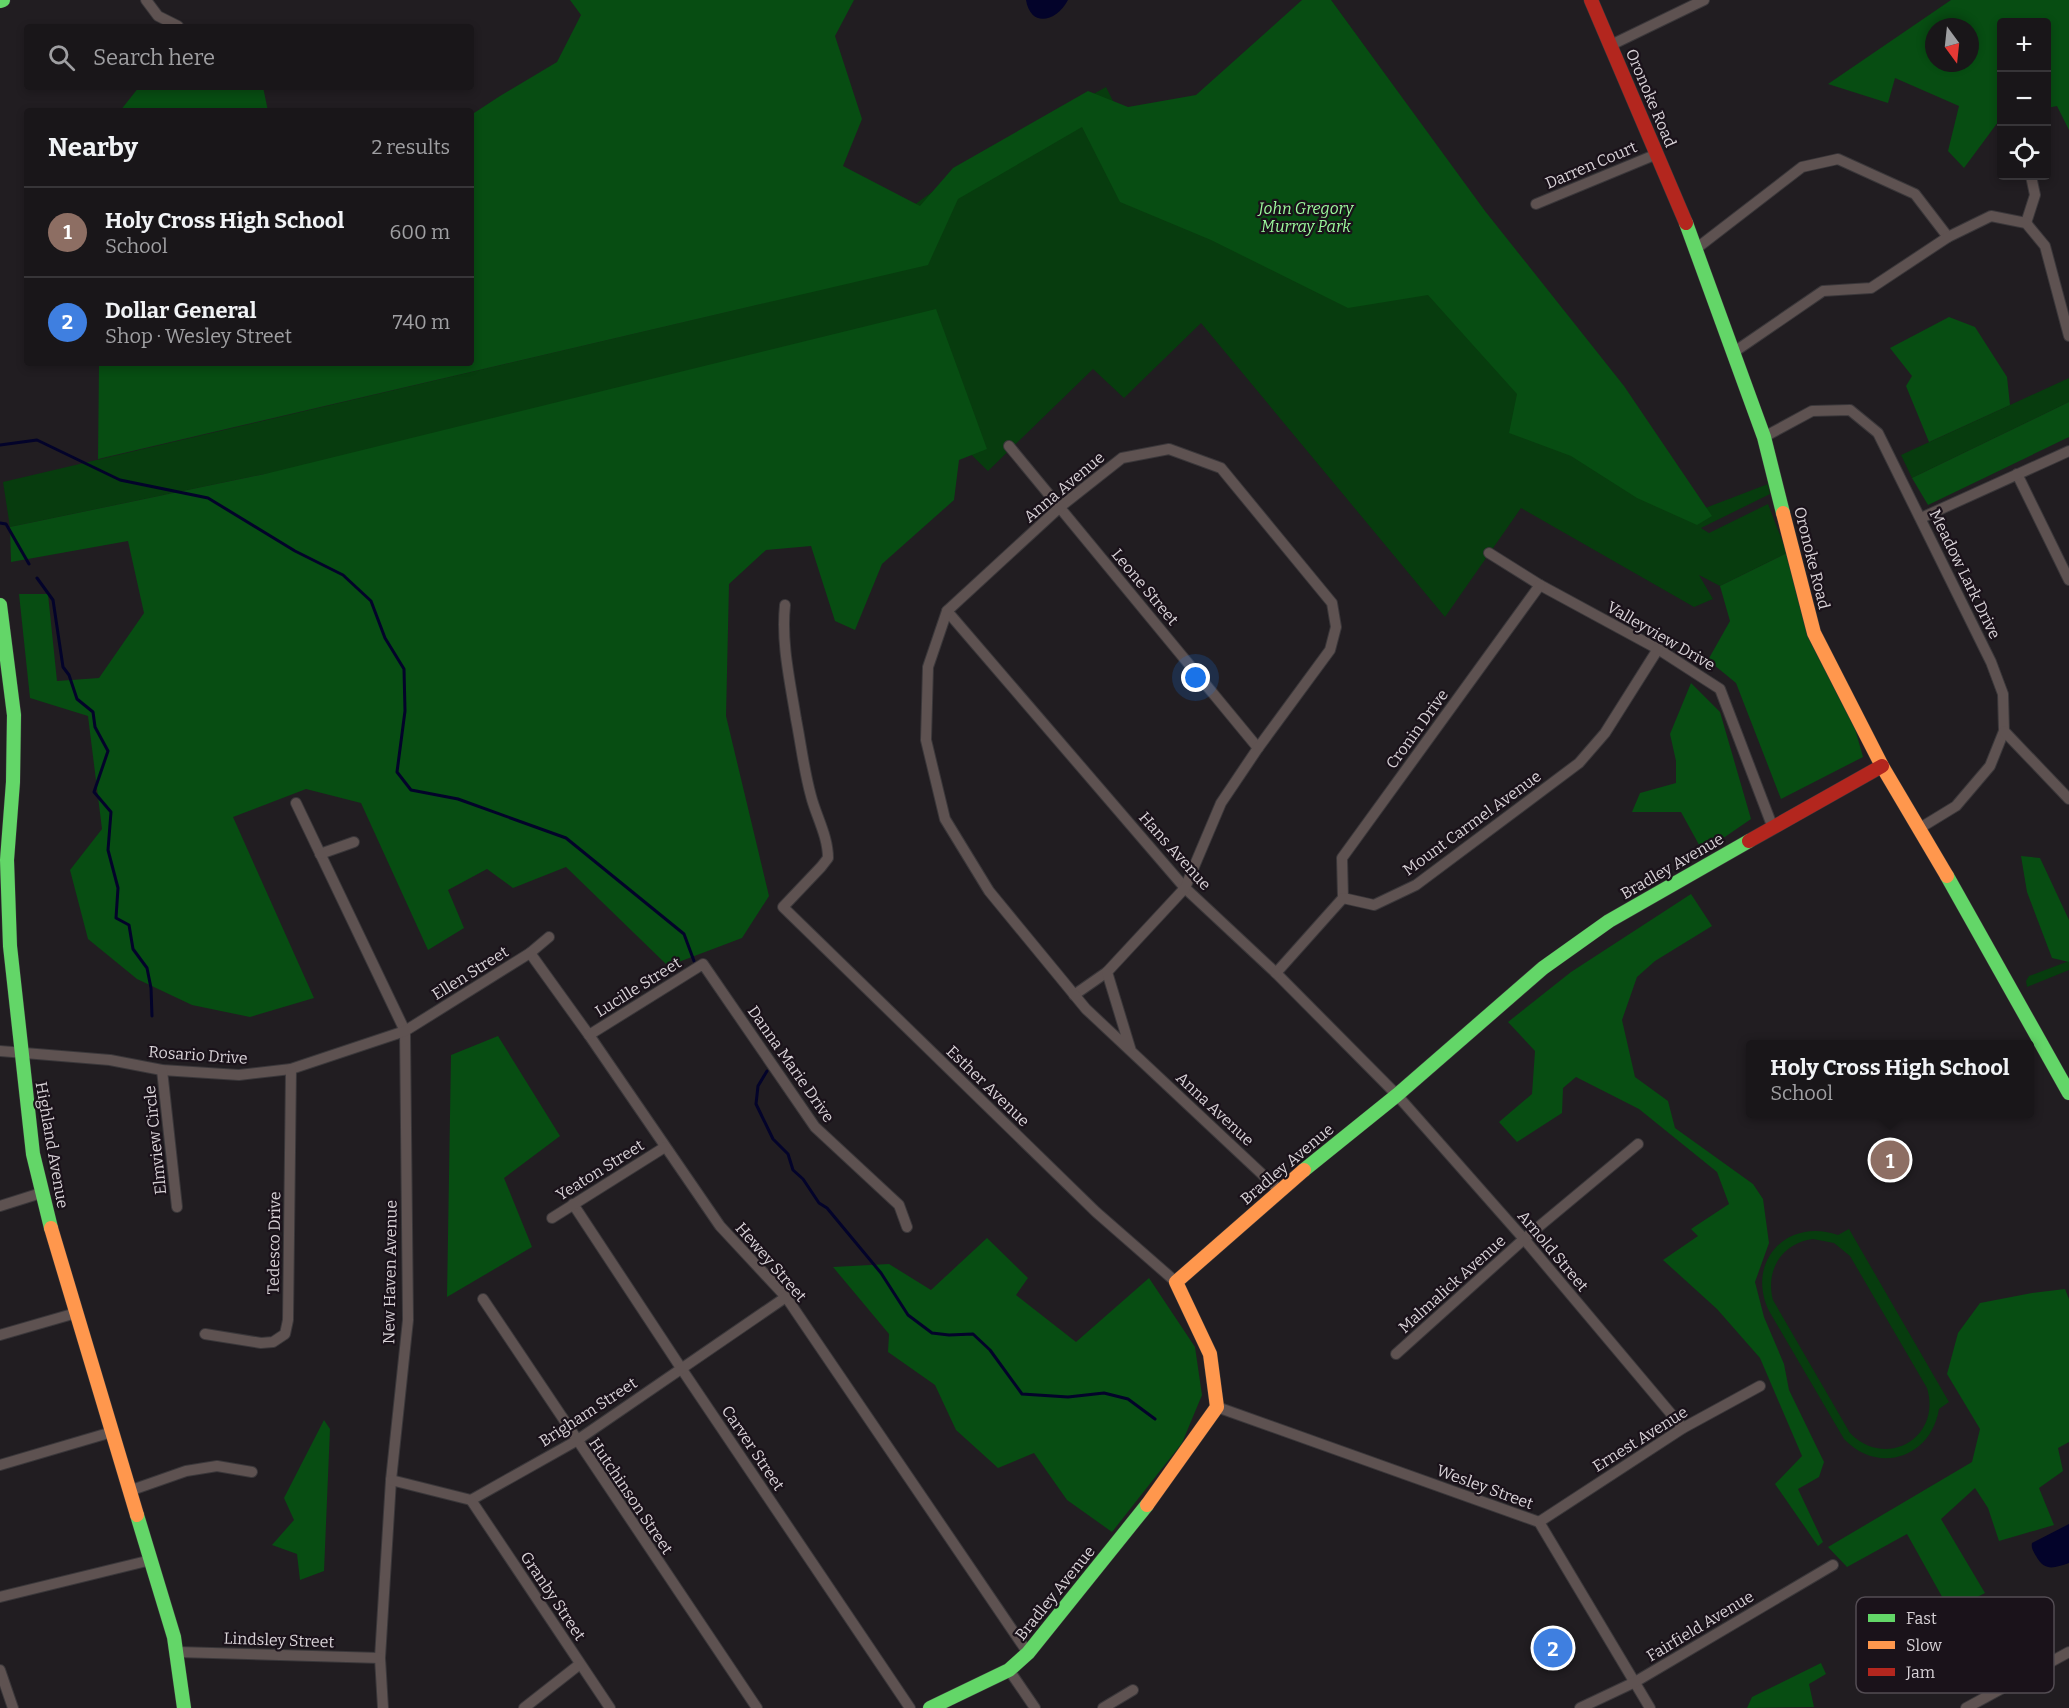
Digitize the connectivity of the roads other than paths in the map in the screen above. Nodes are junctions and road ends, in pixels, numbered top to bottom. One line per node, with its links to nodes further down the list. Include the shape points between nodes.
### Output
1 (146, 0): 4 (street, via 158,16)
2 (1591, 0): 5 (street, Oronoke Road)
3 (1704, 0): 5 (street)
4 (174, 24)
5 (1611, 45): 6 (street, Oronoke Road)
6 (1657, 154): 8 (street, Darren Court); 11 (street, Oronoke Road)
7 (2032, 180): 9 (street, via 2035,195)
8 (1536, 204)
9 (2026, 223): 10 (street, via 1991,216); 12 (street, via 2045,246)
10 (1948, 237): 11 (street, via 1915,194 1838,159 1802,167); 13 (street, via 1871,288 1823,291)
11 (1697, 248): 13 (street, Oronoke Road)
12 (2069, 336)
13 (1734, 352): 14 (street, Oronoke Road)
14 (1764, 437): 19 (street, Meadow Lark Drive, via 1812,411 1850,410 1878,433); 29 (street, Oronoke Road, via 1814,633)
15 (1009, 446): 18 (street, Leone Street)
16 (2069, 451): 17 (street)
17 (2017, 474): 19 (street); 21 (street)
18 (1060, 507): 25 (street, Anna Avenue); 28 (street, Leone Street); 28 (street, Anna Avenue, via 1122,458 1169,449 1221,468 1332,603 1336,627 1330,650)
19 (1921, 518): 27 (street, Meadow Lark Drive, via 1991,662 2003,694)
20 (1489, 553): 22 (street, Valleyview Drive)
21 (2069, 580)
22 (1540, 585): 26 (street, Valleyview Drive); 37 (street, Cronin Drive, via 1342,858)
23 (0, 605): 48 (street, Highland Avenue, via 14,715 7,889)
24 (785, 605): 63 (street, Esther Avenue, via 784,643 809,788 828,853 826,862 783,907 1096,1212)
25 (947, 611): 36 (street, Hans Avenue); 43 (street, Anna Avenue, via 928,668 926,740 945,819 989,891)
26 (1658, 649): 32 (street, Valleyview Drive, via 1720,689); 37 (street, Mount Carmel Avenue, via 1605,733 1579,763 1416,885 1374,905)
27 (2004, 731): 30 (street); 33 (street, Meadow Lark Drive, via 1990,766 1956,806)
28 (1258, 748): 36 (street, Anna Avenue, via 1221,803)
29 (1882, 766): 32 (street, Bradley Avenue); 33 (street, Oronoke Road)
30 (2069, 799)
31 (296, 803): 35 (street, New Haven Avenue)
32 (1773, 828): 52 (street, Bradley Avenue, via 1599,928 1543,968)
33 (1920, 828): 51 (street, Oronoke Road)
34 (354, 842): 35 (street)
35 (320, 854): 44 (street, New Haven Avenue)
36 (1185, 888): 41 (street, Anna Avenue); 42 (street, Hans Avenue)
37 (1343, 898): 42 (street)
38 (549, 937): 39 (street, Ellen Street)
39 (530, 953): 44 (street, Ellen Street); 45 (street, Hewey Street)
40 (703, 964): 45 (street, Lucille Street); 61 (street, Danna Marie Drive, via 815,1127 899,1205)
41 (1107, 972): 43 (street, Anna Avenue); 47 (street, Anna Avenue)
42 (1276, 973): 52 (street, Hans Avenue)
43 (1074, 995): 47 (street, Anna Avenue)
44 (405, 1031): 49 (street, Rosario Drive); 78 (street, New Haven Avenue, via 408,1320)
45 (589, 1035): 54 (street, Hewey Street)
46 (0, 1051): 48 (street, Rosario Drive)
47 (1131, 1051): 55 (street, Anna Avenue)
48 (20, 1053): 50 (street, Rosario Drive, via 110,1060); 56 (street, Highland Avenue)
49 (291, 1069): 50 (street, Rosario Drive, via 239,1075); 67 (street, Tedesco Drive, via 285,1334 273,1342 261,1343)
50 (162, 1070): 59 (street, Elmview Circle)
51 (2069, 1093)
52 (1397, 1095): 55 (street, Bradley Avenue); 62 (street, Arnold Street)
53 (1638, 1144): 62 (street, Malmalick Avenue)
54 (665, 1147): 57 (street, Yeaton Street); 64 (street, Hewey Street, via 720,1226)
55 (1279, 1190): 63 (street, Bradley Avenue)
56 (41, 1193): 58 (street); 66 (street, Highland Avenue)
57 (573, 1204): 60 (street, Yeaton Street); 70 (street, Carver Street)
58 (0, 1206)
59 (177, 1207)
60 (552, 1218)
61 (907, 1227)
62 (1524, 1239): 69 (street, Malmalick Avenue); 73 (street, Arnold Street)
63 (1176, 1282): 72 (street, via 1210,1354)
64 (786, 1297): 70 (street, Brigham Street); 87 (street, Hewey Street)
65 (483, 1299): 75 (street, Hutchinson Street)
66 (76, 1313): 68 (street); 74 (street, Highland Avenue)
67 (205, 1334)
68 (0, 1335)
69 (1395, 1354)
70 (681, 1368): 75 (street, Brigham Street); 102 (street, Carver Street)
71 (1760, 1386): 73 (street, Ernest Avenue)
72 (1217, 1407): 81 (street, Wesley Street); 87 (street, Bradley Avenue, via 1143,1510)
73 (1683, 1428): 81 (street, Ernest Avenue)
74 (112, 1432): 76 (street); 79 (street, Highland Avenue)
75 (576, 1441): 80 (street, Brigham Street); 101 (street, Hutchinson Street)
76 (0, 1465)
77 (252, 1472): 79 (street, via 217,1466 186,1471)
78 (391, 1480): 80 (street); 88 (street, New Haven Avenue)
79 (129, 1491): 82 (street, Highland Avenue)
80 (471, 1500): 90 (street, Granby Street)
81 (1539, 1522): 93 (street, Wesley Street)
82 (151, 1560): 84 (street); 85 (street, Highland Avenue)
83 (1833, 1565): 93 (street, Fairfield Avenue)
84 (0, 1597)
85 (177, 1652): 88 (street, Lindsley Street); 97 (street, Highland Avenue)
86 (2069, 1652): 89 (street)
87 (1028, 1653): 92 (street, Bradley Avenue)
88 (380, 1658): 98 (street, New Haven Avenue)
89 (2054, 1660)
90 (580, 1664): 99 (street); 100 (street, Granby Street)
91 (0, 1670): 96 (street)
92 (1009, 1670): 103 (street, Bradley Avenue); 104 (street)
93 (1635, 1682): 106 (street, Fairfield Avenue); 107 (street, Wesley Street)
94 (1133, 1690): 105 (street)
95 (1994, 1693): 108 (street)
96 (13, 1708)
97 (184, 1708)
98 (383, 1708)
99 (524, 1708)
100 (610, 1708)
101 (757, 1708)
102 (910, 1708)
103 (930, 1708)
104 (1035, 1708)
105 (1103, 1708)
106 (1580, 1708)
107 (1650, 1708)
108 (1966, 1708)

